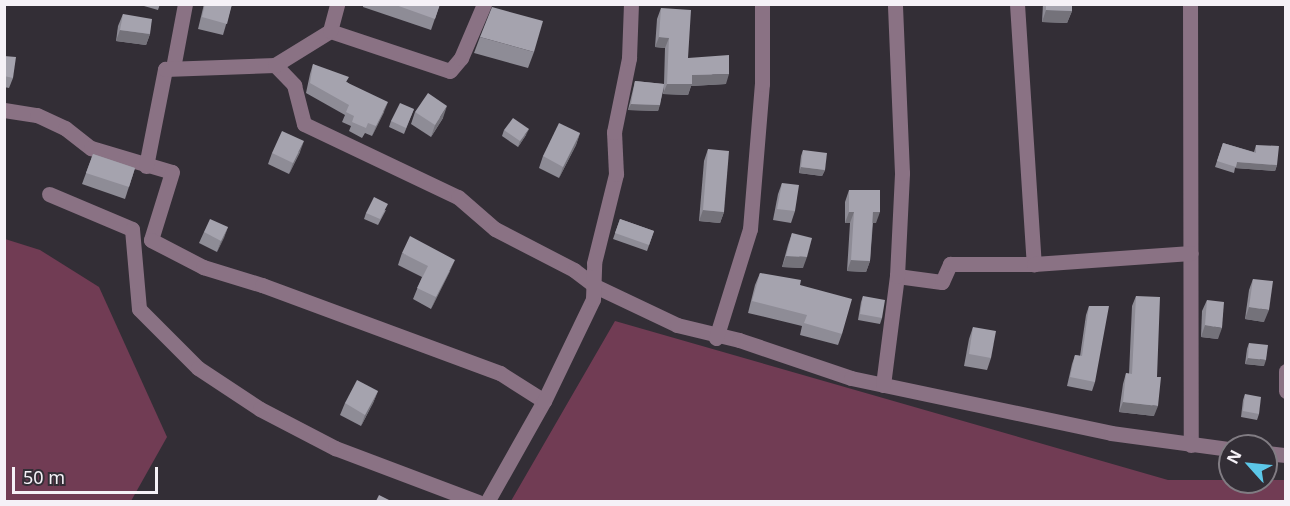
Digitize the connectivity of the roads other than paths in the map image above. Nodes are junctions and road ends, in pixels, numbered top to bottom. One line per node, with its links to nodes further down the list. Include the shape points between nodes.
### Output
1 (337, 4): 9 (street)
2 (484, 4): 9 (street, via 461,58 450,71)
3 (631, 4): 20 (street, via 629,58 614,132 616,174 594,263)
4 (762, 4): 21 (street, via 762,84 750,229)
5 (895, 4): 19 (street, via 902,173)
6 (1017, 4): 18 (street)
7 (1190, 4): 17 (street)
8 (182, 5): 11 (street)
9 (330, 31): 10 (street)
10 (275, 65): 11 (street); 20 (street, via 294,85 304,124 458,197 495,229 574,270)
11 (173, 68): 13 (street, via 165,69)
12 (4, 110): 13 (street, via 37,115 65,128 91,148)
13 (146, 166): 16 (street, via 172,172)
14 (50, 194): 15 (street)
15 (132, 229): 16 (street); 28 (street, via 139,309 198,368 260,408 335,448)
16 (151, 240): 25 (street, via 203,267 500,373)
17 (1191, 253): 18 (street); 26 (street)
18 (1034, 264): 19 (street, via 950,264 942,282)
19 (897, 276): 23 (street)
20 (595, 286): 21 (street, via 677,325); 25 (street, via 593,299)
21 (716, 338): 23 (street, via 739,340)
22 (1286, 371): 24 (street)
23 (883, 385): 26 (street, via 1111,433)
24 (1286, 391)
25 (544, 401): 29 (street)
26 (1191, 445): 27 (street)
27 (1218, 448)
28 (478, 501)
29 (486, 501)

